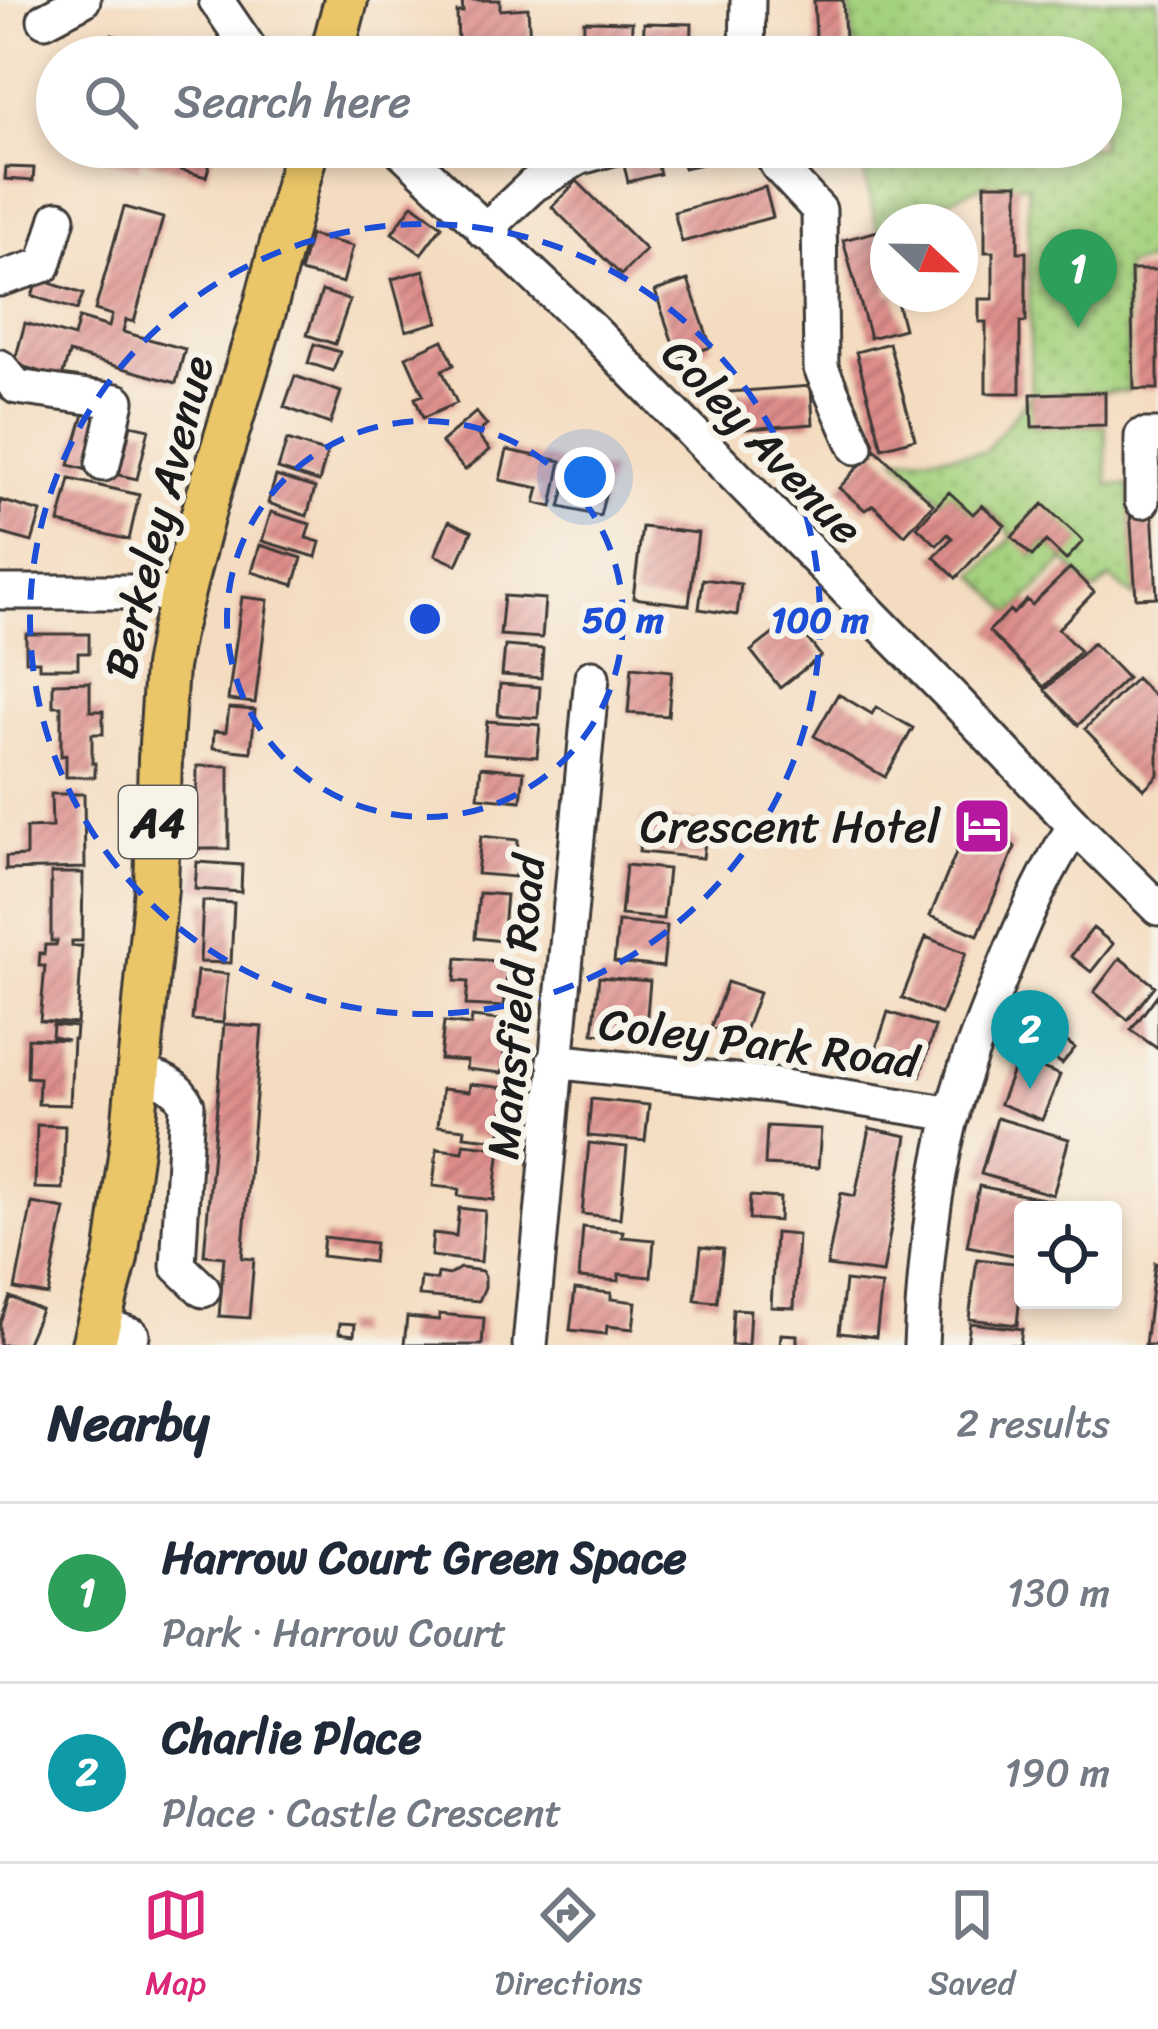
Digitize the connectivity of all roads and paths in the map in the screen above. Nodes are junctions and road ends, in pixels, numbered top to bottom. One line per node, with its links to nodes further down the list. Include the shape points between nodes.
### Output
1 (83, 0): 5 (street)
2 (216, 0): 6 (street)
3 (346, 0): 7 (main road)
4 (748, 0): 8 (street)
5 (45, 20)
6 (241, 36)
7 (337, 36)
8 (747, 36)
9 (302, 168): 22 (main road, Berkeley Avenue / A4)
10 (420, 168): 14 (street, Coley Avenue)
11 (561, 168): 14 (street)
12 (780, 168): 18 (street, via 819,210 807,335)
13 (58, 218): 15 (street, via 44,266)
14 (484, 231): 24 (street, Coley Avenue, via 592,330)
15 (0, 279)
16 (0, 367): 19 (street, via 17,387 117,401)
17 (1158, 436): 20 (street, via 1142,436)
18 (856, 447)
19 (103, 464)
20 (1142, 501)
21 (0, 592): 22 (street, via 155,592)
22 (180, 601): 27 (main road, Berkeley Avenue / A4, via 166,667)
23 (592, 677): 26 (street, Mansfield Road)
24 (1075, 826): 25 (street, Coley Avenue); 28 (street, via 1024,920)
25 (1158, 908)
26 (554, 1061): 28 (street, Coley Park Road); 31 (street, Mansfield Road)
27 (139, 1074): 29 (street, via 174,1087 188,1105 178,1266); 30 (main road, Berkeley Avenue / A4)
28 (952, 1114): 32 (street, via 926,1260)
29 (203, 1290)
30 (109, 1334)
31 (530, 1345)
32 (921, 1345)

